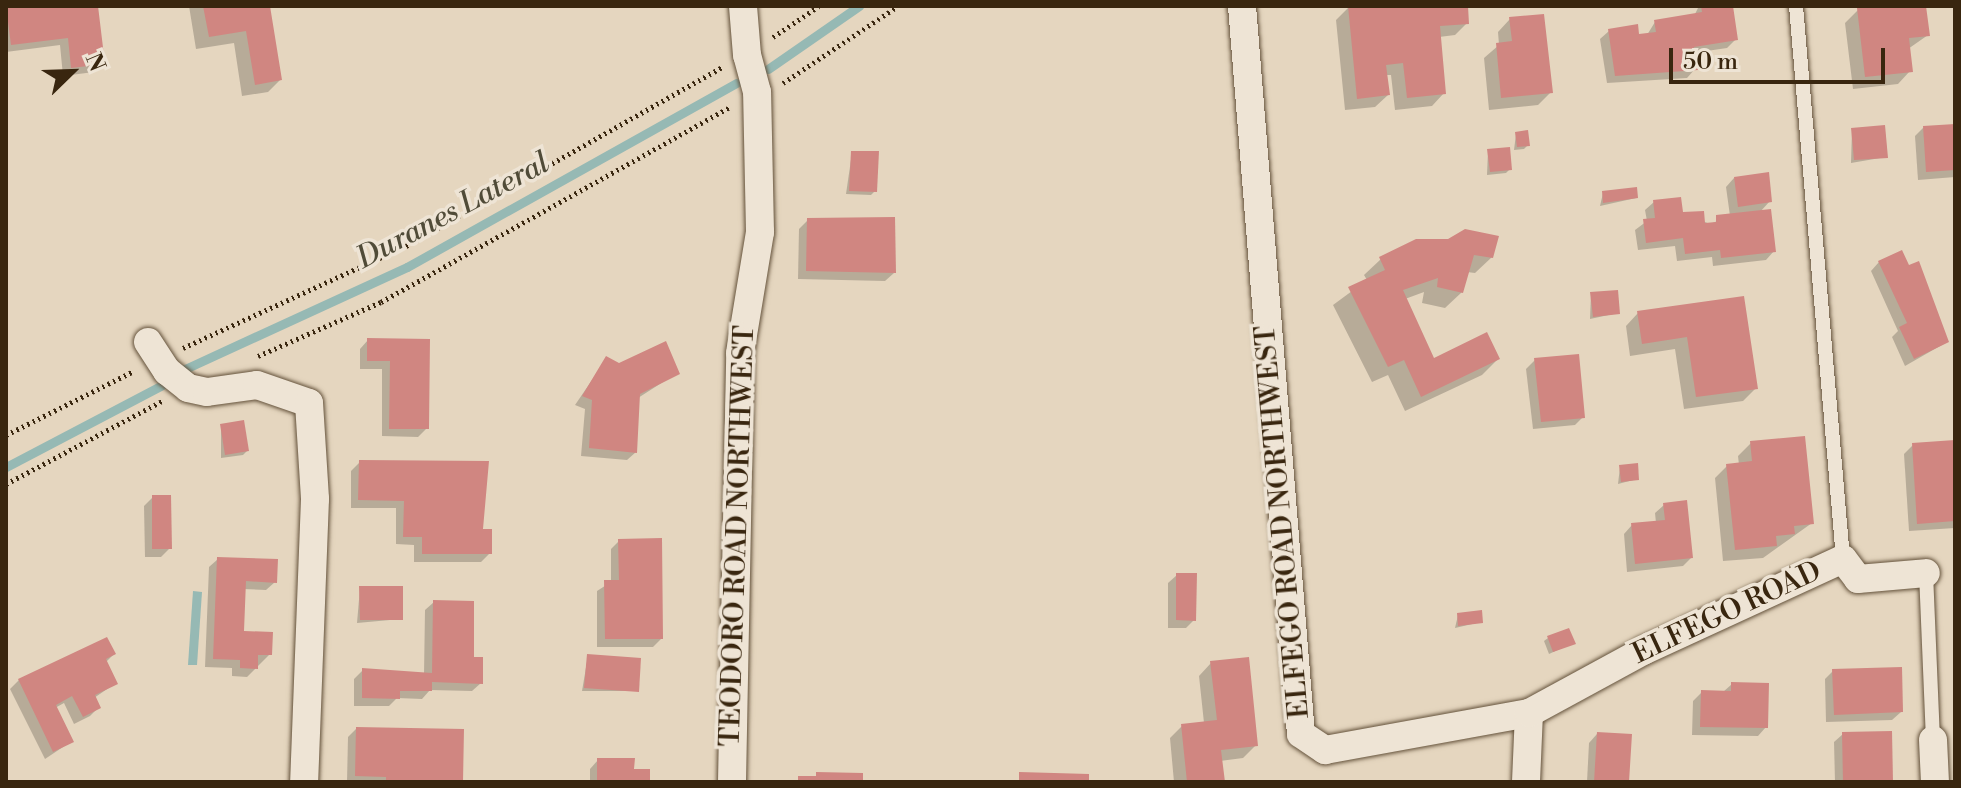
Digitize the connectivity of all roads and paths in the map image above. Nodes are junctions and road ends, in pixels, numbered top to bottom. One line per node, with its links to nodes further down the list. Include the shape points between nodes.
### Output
1 (743, 6): 6 (street, TEODORO ROAD NORTHWEST)
2 (819, 6): 6 (path)
3 (898, 6): 7 (path, via 787,81)
4 (1242, 6): 14 (street, ELFEGO ROAD NORTHWEST, via 1301,734 1325,750)
5 (1796, 6): 12 (lane)
6 (747, 55): 7 (street, TEODORO ROAD NORTHWEST); 9 (path, via 406,246)
7 (757, 92): 8 (path, via 395,294); 17 (street, TEODORO ROAD NORTHWEST, via 760,232 740,353)
8 (243, 363)
9 (168, 369): 10 (path); 11 (path); 16 (street, via 207,392 257,385 309,403 315,499)
10 (6, 435)
11 (6, 484)
12 (1843, 559): 13 (street, ELFEGO ROAD, via 1858,579); 14 (street, ELFEGO ROAD, via 1643,651)
13 (1926, 573): 15 (lane)
14 (1529, 713): 18 (street)
15 (1933, 740): 19 (street)
16 (304, 782)
17 (732, 782)
18 (1526, 782)
19 (1935, 782)

